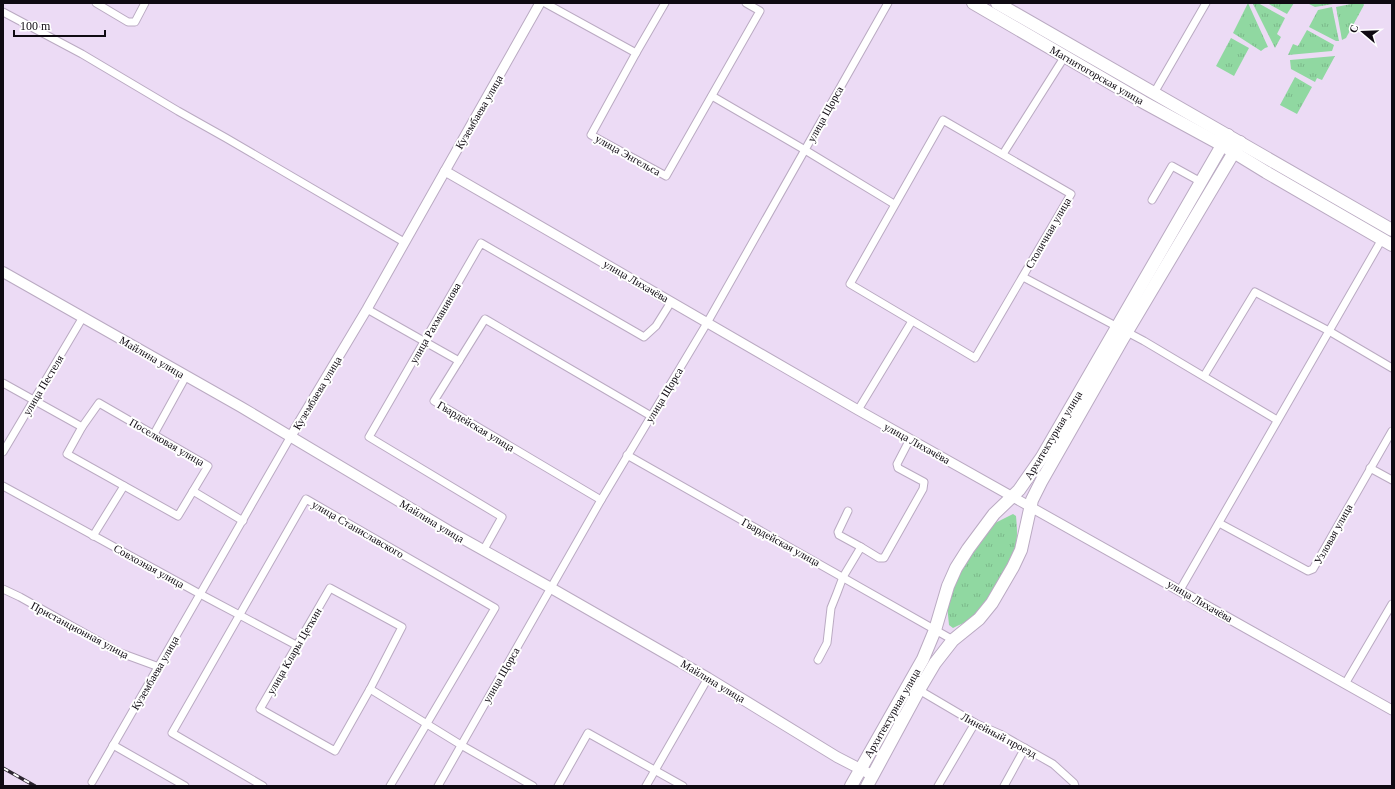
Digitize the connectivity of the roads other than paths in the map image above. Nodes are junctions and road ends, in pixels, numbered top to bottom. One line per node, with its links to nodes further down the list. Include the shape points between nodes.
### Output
1 (96, 3): 2 (street, via 132,23 136,22)
2 (145, 3)
3 (540, 3): 22 (street, Кузембаева улица)
4 (546, 3): 14 (street)
5 (665, 3): 14 (street, улица Энгельса)
6 (746, 3): 17 (street, улица Энгельса, via 760,11)
7 (888, 3): 20 (street, улица Щорса)
8 (973, 3): 15 (main road, Магнитогорская улица)
9 (997, 3): 16 (main road, Магнитогорская улица)
10 (1206, 3): 16 (street)
11 (3, 8): 13 (street)
12 (3, 12): 13 (street)
13 (12, 16): 27 (street, via 82,54)
14 (636, 53): 17 (street, улица Энгельса, via 592,135 666,176)
15 (1065, 56): 18 (main road, Магнитогорская улица, via 1143,102); 21 (street)
16 (1154, 93): 18 (main road, Магнитогорская улица)
17 (712, 96): 20 (street)
18 (1225, 140): 19 (main road, Магнитогорская улица); 23 (main road, Архитектурная улица)
19 (1237, 147): 26 (main road, Магнитогорская улица); 28 (main road, Магнитогорская улица, via 1278,179); 36 (main road, Архитектурная улица)
20 (805, 150): 25 (street); 35 (street, улица Щорса)
21 (1004, 154): 25 (street, Столичная улица, via 943,120); 30 (street, Столичная улица, via 1071,194)
22 (445, 171): 27 (street, Кузембаева улица); 31 (street, улица Лихачёва)
23 (1201, 182): 24 (street, via 1172,166); 36 (main road, Архитектурная улица)
24 (1152, 200)
25 (894, 204): 34 (street, Столичная улица, via 850,284)
26 (1392, 230)
27 (404, 242): 32 (street, Кузембаева улица)
28 (1387, 242): 37 (street)
29 (3, 272): 33 (main road, Майлина улица)
30 (1022, 277): 34 (street, Столичная улица, via 975,358); 36 (street, Столичная улица)
31 (671, 302): 35 (street, улица Лихачёва); 38 (street, улица Рахманинова, via 656,326 644,338 481,243)
32 (367, 309): 38 (street); 51 (street, Кузембаева улица)
33 (83, 317): 41 (main road, Майлина улица); 44 (street, улица Пестеля)
34 (912, 321): 45 (street)
35 (707, 323): 45 (street, улица Лихачёва); 46 (street, улица Щорса)
36 (1122, 329): 42 (street); 60 (main road, Архитектурная улица, via 1042,456); 62 (main road, Архитектурная улица)
37 (1329, 331): 40 (street); 42 (street, via 1255,292); 47 (street)
38 (424, 341): 39 (street); 68 (street, улица Рахманинова, via 369,437 502,517)
39 (459, 361): 46 (street, Гвардейская улица, via 485,319); 61 (street, Гвардейская улица, via 434,401)
40 (1392, 368)
41 (186, 376): 50 (street); 51 (main road, Майлина улица)
42 (1204, 376): 47 (street)
43 (3, 383): 44 (street)
44 (34, 400): 48 (street); 53 (street, улица Пестеля)
45 (858, 410): 52 (street, улица Лихачёва)
46 (651, 416): 54 (street, улица Щорса)
47 (1277, 420): 65 (street)
48 (82, 427): 50 (street, Поселковая улица, via 99,403); 58 (street, Поселковая улица, via 67,454)
49 (1392, 431): 55 (street, Узловая улица)
50 (154, 434): 59 (street, Поселковая улица, via 208,466)
51 (291, 436): 64 (street, Кузембаева улица); 68 (main road, Майлина улица)
52 (910, 438): 60 (street, улица Лихачёва); 67 (street, via 897,464 898,468 924,482 923,489 884,558 879,558)
53 (3, 452)
54 (627, 455): 61 (street, улица Щорса); 69 (street, Гвардейская улица)
55 (1370, 468): 56 (street); 65 (street, Узловая улица, via 1310,571)
56 (1392, 480)
57 (3, 486): 66 (street, Совхозная улица)
58 (124, 486): 59 (street, Поселковая улица, via 178,516); 66 (street)
59 (193, 491): 64 (street)
60 (1012, 496): 62 (street, улица Лихачёва); 76 (main road, Архитектурная улица, via 994,514 956,568)
61 (601, 500): 70 (street, улица Щорса)
62 (1030, 507): 72 (street, улица Лихачёва); 77 (main road, Архитектурная улица, via 1021,550 992,604 979,620)
63 (848, 511): 67 (street, via 839,535)
64 (243, 521): 73 (street, Кузембаева улица)
65 (1219, 523): 72 (street)
66 (93, 536): 73 (street, Совхозная улица)
67 (861, 547): 69 (street)
68 (483, 551): 70 (main road, Майлина улица)
69 (843, 577): 76 (street, Гвардейская улица); 79 (street, via 831,608 827,643)
70 (551, 588): 81 (main road, Майлина улица); 89 (street, улица Щорса)
71 (3, 589): 80 (street, Пристанционная улица, via 118,652)
72 (1180, 590): 82 (street, улица Лихачёва)
73 (200, 594): 75 (street, Совхозная улица); 80 (street, Кузембаева улица)
74 (1392, 604): 82 (street)
75 (239, 615): 78 (street, Совхозная улица); 87 (street, улица Станиславского, via 306,499 495,608); 96 (street, улица Станиславского, via 172,733)
76 (935, 630): 77 (street, Гвардейская улица); 91 (main road, Архитектурная улица, via 923,659)
77 (952, 640): 84 (main road, Архитектурная улица)
78 (296, 645): 83 (street, улица Клары Цеткин, via 330,588 402,627); 83 (street, улица Клары Цеткин, via 260,709 335,751)
79 (818, 660)
80 (158, 667): 88 (street, Кузембаева улица)
81 (708, 678): 91 (main road, Майлина улица); 92 (street)
82 (1345, 684): 85 (street, улица Лихачёва)
83 (370, 689): 87 (street)
84 (919, 690): 86 (street, Линейный проезд); 93 (main road, Архитектурная улица)
85 (1392, 710)
86 (975, 723): 90 (street, Линейный проезд); 104 (street)
87 (427, 724): 89 (street); 97 (street, улица Станиславского)
88 (114, 745): 94 (street, Кузембаева улица); 95 (street)
89 (461, 746): 98 (street, улица Щорса); 99 (street)
90 (1026, 748): 105 (street); 106 (street, Линейный проезд, via 1053,764 1074,782)
91 (860, 769): 93 (main road, Майлина улица); 103 (main road, Архитектурная улица)
92 (655, 770): 100 (street, via 588,733); 101 (street); 102 (street)
93 (870, 781)
94 (92, 782)
95 (185, 786)
96 (264, 786)
97 (390, 786)
98 (438, 786)
99 (533, 786)
100 (558, 786)
101 (646, 786)
102 (683, 786)
103 (851, 786)
104 (938, 786)
105 (1004, 786)
106 (1075, 786)

